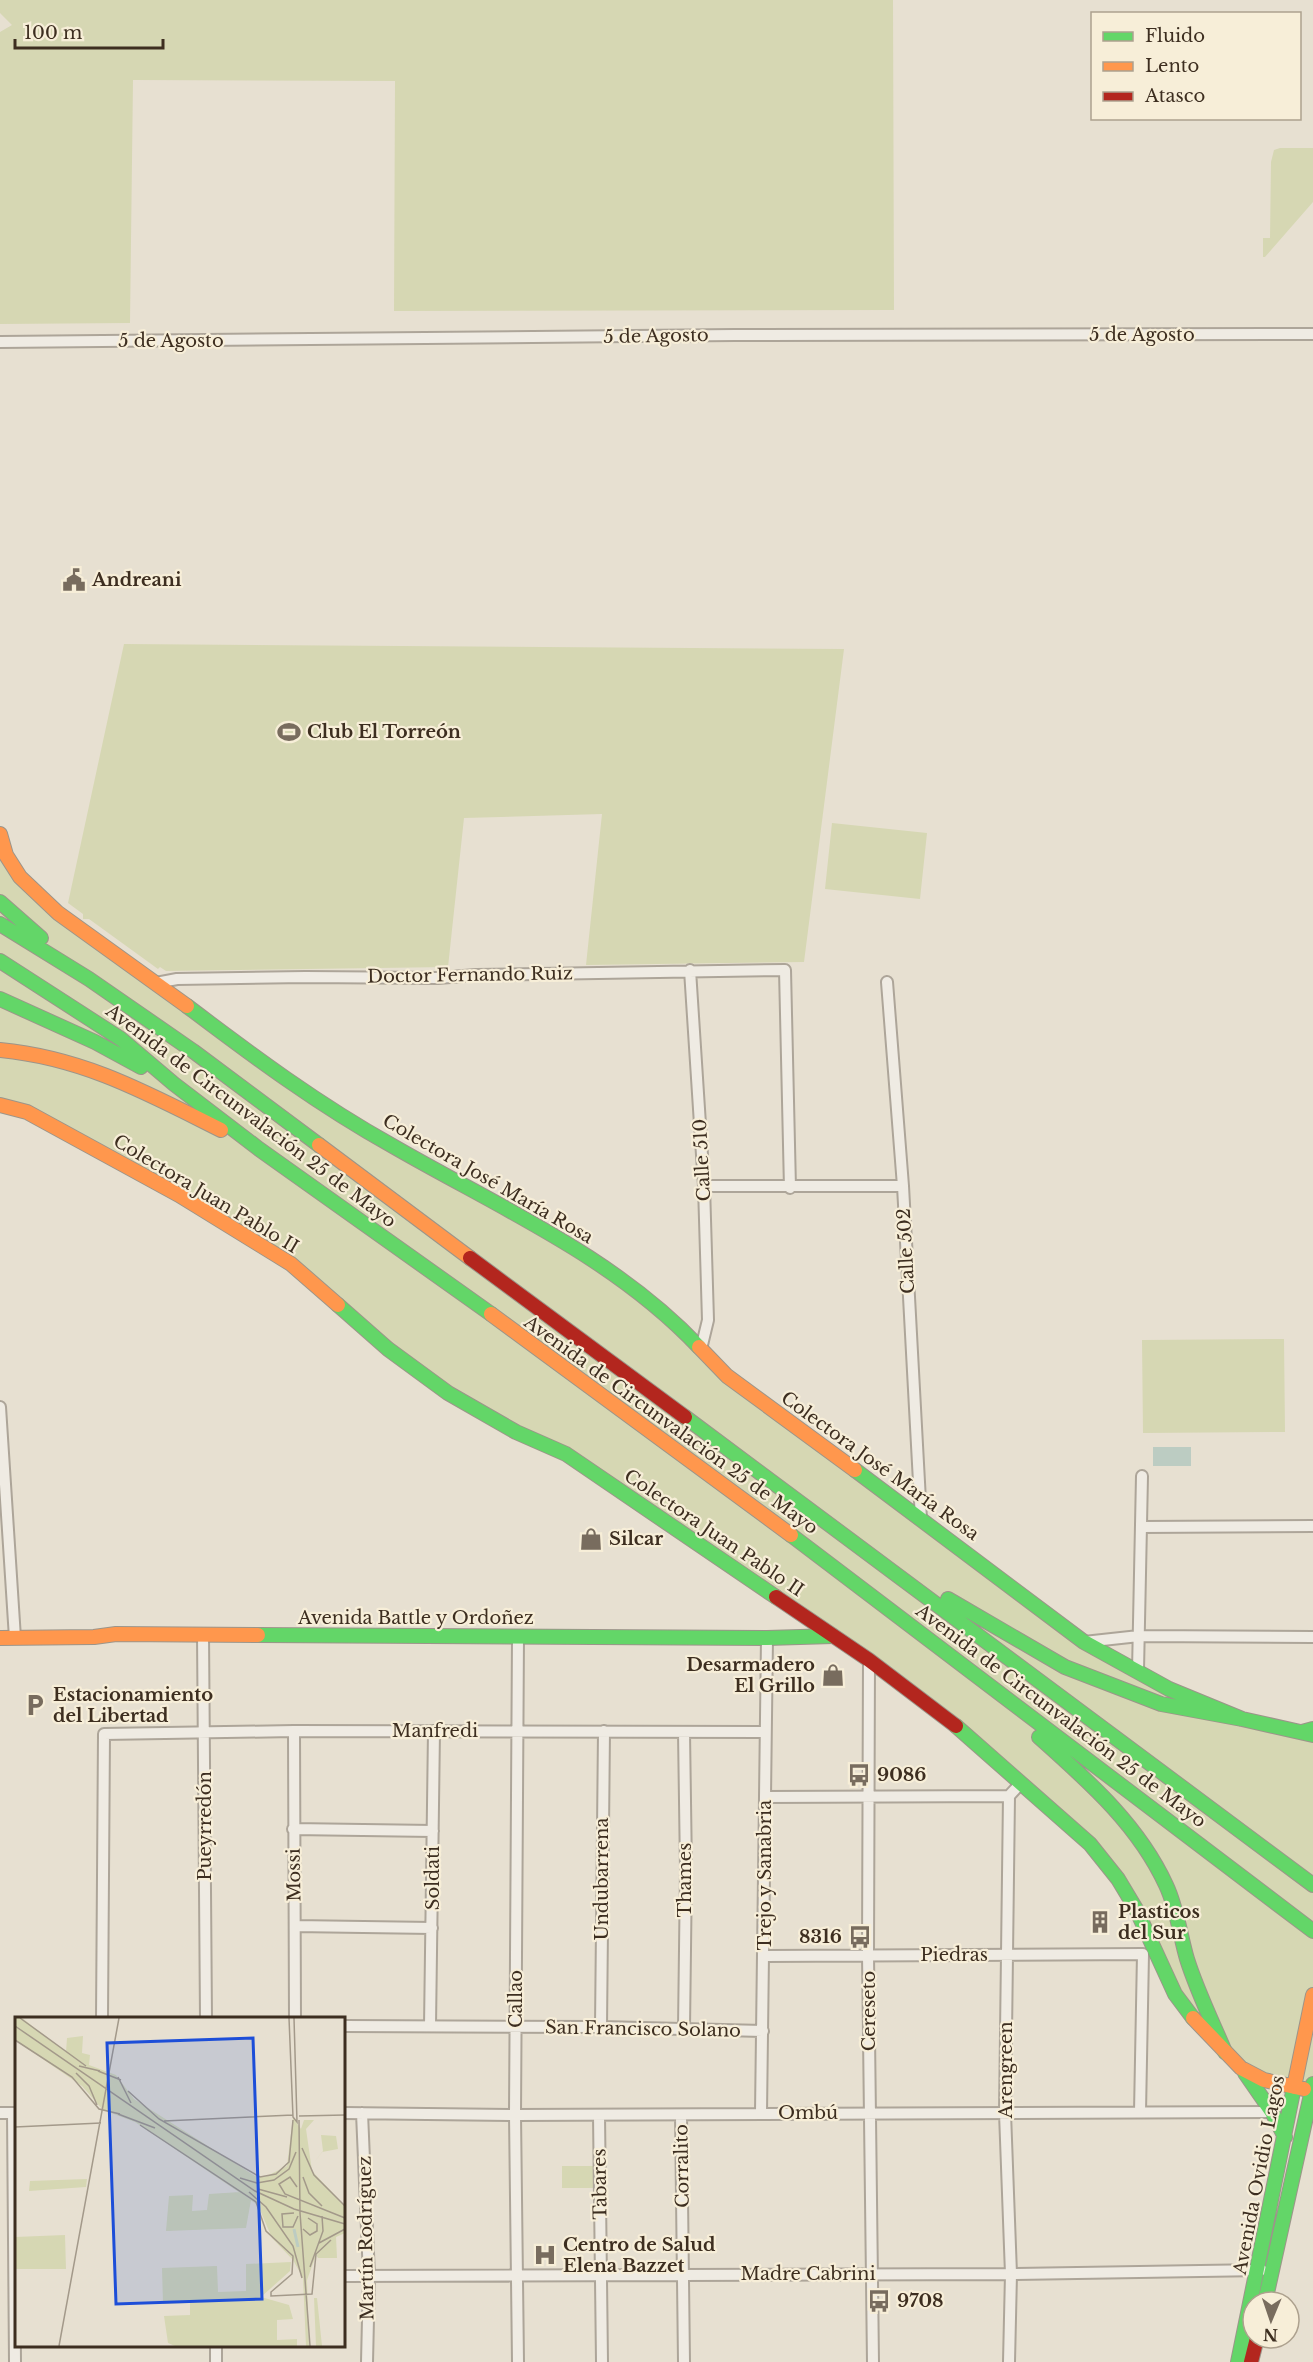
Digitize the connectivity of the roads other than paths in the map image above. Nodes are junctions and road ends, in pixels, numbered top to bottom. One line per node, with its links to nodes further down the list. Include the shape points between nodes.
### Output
1 (1313, 334): 2 (street, 5 de Agosto)
2 (0, 342)
3 (0, 834): 9 (main road, Colectora José María Rosa, via 6,855 20,878 44,901)
4 (0, 902): 8 (main road)
5 (0, 924): 8 (main road, Avenida de Circunvalación 25 de Mayo)
6 (0, 961): 13 (main road, Avenida de Circunvalación 25 de Mayo, via 121,1039)
7 (690, 970): 9 (street, Doctor Fernando Ruiz); 16 (street, Calle 510); 18 (street, Doctor Fernando Ruiz, via 785,970)
8 (89, 979): 25 (main road, Avenida de Circunvalación 25 de Mayo, via 193,1051)
9 (156, 982): 19 (main road, Colectora José María Rosa, via 282,1077 390,1145 524,1217 626,1281)
10 (887, 982): 17 (street, Calle 502)
11 (0, 999): 13 (main road, via 95,1042)
12 (0, 1050): 15 (main road, via 60,1059 115,1077)
13 (174, 1084): 15 (main road, Avenida de Circunvalación 25 de Mayo)
14 (0, 1105): 27 (main road, Colectora Juan Pablo II, via 27,1112 179,1195 291,1264 388,1349 448,1393 516,1432 566,1454)
15 (259, 1149): 35 (main road, Avenida de Circunvalación 25 de Mayo, via 465,1295)
16 (704, 1186): 18 (street); 19 (street, Calle 510, via 708,1320)
17 (903, 1186): 18 (street); 22 (street, Calle 502)
18 (790, 1188)
19 (701, 1349): 22 (main road, Colectora José María Rosa, via 727,1376)
20 (0, 1407): 32 (street)
21 (1142, 1476): 24 (street)
22 (921, 1519): 34 (main road, Colectora José María Rosa)
23 (1313, 1526): 24 (street)
24 (1141, 1527): 28 (street)
25 (907, 1581): 38 (main road, via 958,1604 1065,1667 1161,1704); 53 (main road, Avenida de Circunvalación 25 de Mayo)
26 (203, 1634): 29 (main road, Avenida Battle y Ordoñez); 32 (main road, Avenida Battle y Ordoñez); 43 (street, Pueyrredón)
27 (832, 1636): 33 (main road, Avenida Battle y Ordoñez); 36 (main road, Colectora Juan Pablo II)
28 (1139, 1636): 30 (street); 34 (street); 37 (street)
29 (518, 1637): 33 (main road, Avenida Battle y Ordoñez); 41 (street, Callao)
30 (1313, 1637)
31 (0, 1638): 32 (main road, Avenida Battle y Ordoñez)
32 (15, 1638)
33 (767, 1638): 45 (street, Trejo y Sanabria)
34 (1084, 1641): 37 (main road, Colectora José María Rosa)
35 (954, 1658): 56 (main road, Avenida de Circunvalación 25 de Mayo); 71 (main road, via 1085,1777 1134,1832 1167,1886 1197,1989)
36 (869, 1660): 47 (main road, Colectora Juan Pablo II, via 942,1713); 48 (street, Cereseto)
37 (1138, 1671): 38 (main road, Colectora José María Rosa, via 1169,1689)
38 (1242, 1719): 46 (main road, Colectora José María Rosa)
39 (294, 1731): 40 (street, Manfredi); 43 (street, Manfredi); 51 (street, Mossi)
40 (434, 1731): 41 (street, Manfredi); 52 (street, Soldati)
41 (517, 1731): 42 (street, Manfredi); 67 (street, Callao)
42 (604, 1731): 44 (street, Manfredi); 68 (street, Undubarrena)
43 (205, 1732): 62 (street, Manfredi, via 104,1734); 63 (street, Pueyrredón)
44 (684, 1732): 45 (street, Manfredi); 69 (street, Thames)
45 (765, 1732): 50 (street, Trejo y Sanabria)
46 (1309, 1732)
47 (1021, 1783): 49 (street); 57 (main road, Colectora Juan Pablo II, via 1090,1844 1118,1879 1136,1909)
48 (867, 1796): 49 (street); 50 (street); 58 (street, Cereseto)
49 (1009, 1796): 59 (street, Arengreen)
50 (765, 1797): 60 (street, Trejo y Sanabria)
51 (293, 1829): 52 (street); 54 (street, Mossi)
52 (433, 1831): 55 (street, Soldati)
53 (1313, 1885)
54 (295, 1926): 55 (street); 64 (street, Mossi)
55 (432, 1928): 66 (street, Soldati)
56 (1313, 1930)
57 (1148, 1950): 59 (street, Piedras); 71 (main road, Colectora Juan Pablo II, via 1194,2019); 75 (street)
58 (868, 1955): 59 (street, Piedras); 60 (street, Piedras); 81 (street, Cereseto)
59 (1007, 1955): 82 (street, Arengreen)
60 (765, 1956): 70 (street, Trejo y Sanabria)
61 (1313, 1995): 73 (main road, Avenida Ovidio Lagos)
62 (102, 2017)
63 (206, 2017)
64 (295, 2017)
65 (345, 2026): 66 (street, San Francisco Solano)
66 (430, 2026): 67 (street, San Francisco Solano)
67 (516, 2027): 68 (street, San Francisco Solano); 84 (street, Callao)
68 (602, 2027): 69 (street, San Francisco Solano)
69 (684, 2028): 70 (street, San Francisco Solano)
70 (763, 2031): 83 (street, Trejo y Sanabria)
71 (1226, 2052): 72 (main road, Colectora Juan Pablo II)
72 (1241, 2068): 73 (main road, Colectora Juan Pablo II, via 1264,2080); 76 (main road)
73 (1294, 2087): 74 (main road, Colectora Juan Pablo II); 88 (main road, Avenida Ovidio Lagos)
74 (1313, 2088): 87 (main road, Avenida Ovidio Lagos)
75 (1140, 2112): 76 (street, Ombú); 82 (street, Ombú)
76 (1272, 2112): 88 (main road)
77 (0, 2113): 78 (street)
78 (15, 2113): 95 (street)
79 (345, 2113): 80 (street, Ombú)
80 (362, 2113): 84 (street, Ombú); 97 (street, Martín Rodríguez)
81 (869, 2113): 82 (street, Ombú); 83 (street, Ombú); 90 (street, Cereseto)
82 (1005, 2113): 94 (street, Arengreen)
83 (761, 2114): 86 (street, Ombú)
84 (515, 2115): 85 (street, Ombú); 91 (street, Callao)
85 (599, 2115): 86 (street, Ombú); 92 (street, Tabares)
86 (681, 2115): 93 (street, Corralito)
87 (1308, 2129): 89 (main road, Avenida Ovidio Lagos)
88 (1285, 2136): 89 (main road, Avenida Ovidio Lagos)
89 (1265, 2270): 94 (street, Madre Cabrini); 99 (main road, Avenida Ovidio Lagos); 107 (main road, Avenida Ovidio Lagos)
90 (873, 2273): 93 (street, Madre Cabrini); 94 (street, Madre Cabrini); 105 (street, Cereseto)
91 (518, 2274): 92 (street, Madre Cabrini); 97 (street, Madre Cabrini); 102 (street, Callao)
92 (601, 2274): 93 (street, Madre Cabrini); 103 (street, Tabares)
93 (683, 2274): 104 (street, Corralito)
94 (1011, 2274): 106 (street, Arengreen)
95 (15, 2276): 98 (street); 100 (street)
96 (345, 2276): 97 (street, Madre Cabrini)
97 (369, 2276): 101 (street, Martín Rodríguez)
98 (0, 2277)
99 (1265, 2290)
100 (15, 2362)
101 (367, 2362)
102 (518, 2362)
103 (602, 2362)
104 (684, 2362)
105 (873, 2362)
106 (1008, 2362)
107 (1238, 2362)

